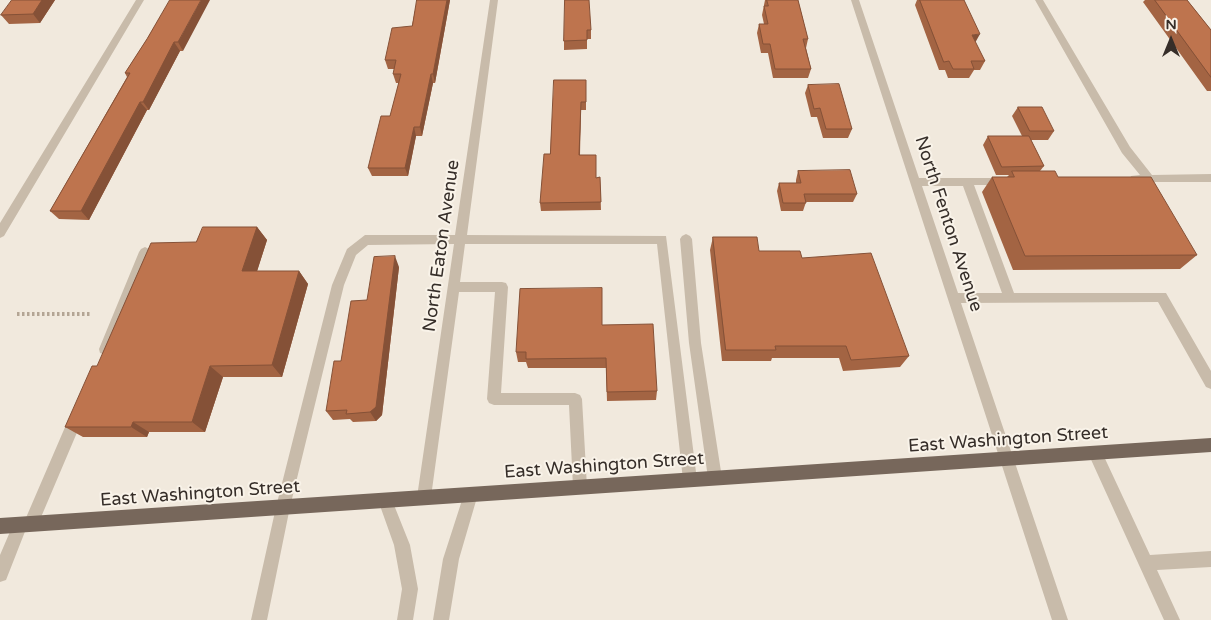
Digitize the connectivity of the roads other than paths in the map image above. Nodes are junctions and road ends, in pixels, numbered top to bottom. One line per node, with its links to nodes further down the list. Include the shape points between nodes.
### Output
1 (140, 0): 11 (street)
2 (494, 0): 13 (street, North Eaton Avenue)
3 (855, 0): 10 (street, North Fenton Avenue)
4 (1039, 0): 7 (street, via 1126,150)
5 (1211, 178): 7 (street)
6 (1120, 179): 7 (street)
7 (1149, 179)
8 (1014, 180): 9 (street)
9 (967, 181): 10 (street); 17 (street)
10 (915, 182): 16 (street, North Fenton Avenue)
11 (0, 232)
12 (686, 239): 24 (street, via 695,343)
13 (460, 241): 15 (street, North Eaton Avenue); 25 (street, via 662,239); 30 (street, via 365,240 350,252 338,285)
14 (145, 252): 18 (street)
15 (454, 288): 26 (street, via 502,287 494,399 576,399); 28 (street, North Eaton Avenue)
16 (953, 298): 17 (street); 23 (street, North Fenton Avenue)
17 (1010, 298): 19 (street, via 1162,297)
18 (99, 362)
19 (1211, 383)
20 (84, 399): 31 (street)
21 (1210, 447): 22 (main road, East Washington Street)
22 (1096, 453): 23 (main road, East Washington Street); 34 (street)
23 (1007, 459): 24 (main road, East Washington Street); 39 (street, North Fenton Avenue)
24 (715, 478): 25 (main road, East Washington Street)
25 (690, 480): 26 (main road, East Washington Street)
26 (580, 487): 27 (main road, East Washington Street)
27 (471, 494): 28 (main road, East Washington Street); 38 (street, via 451,559)
28 (424, 497): 29 (main road, East Washington Street)
29 (385, 500): 30 (main road, East Washington Street); 37 (street, via 402,545 410,589)
30 (283, 507): 31 (main road, East Washington Street); 36 (street)
31 (26, 524): 32 (main road, East Washington Street); 35 (street)
32 (0, 526)
33 (1211, 559): 34 (street)
34 (1146, 563): 40 (street)
35 (0, 574)
36 (259, 620)
37 (405, 620)
38 (441, 620)
39 (1060, 620)
40 (1172, 620)

